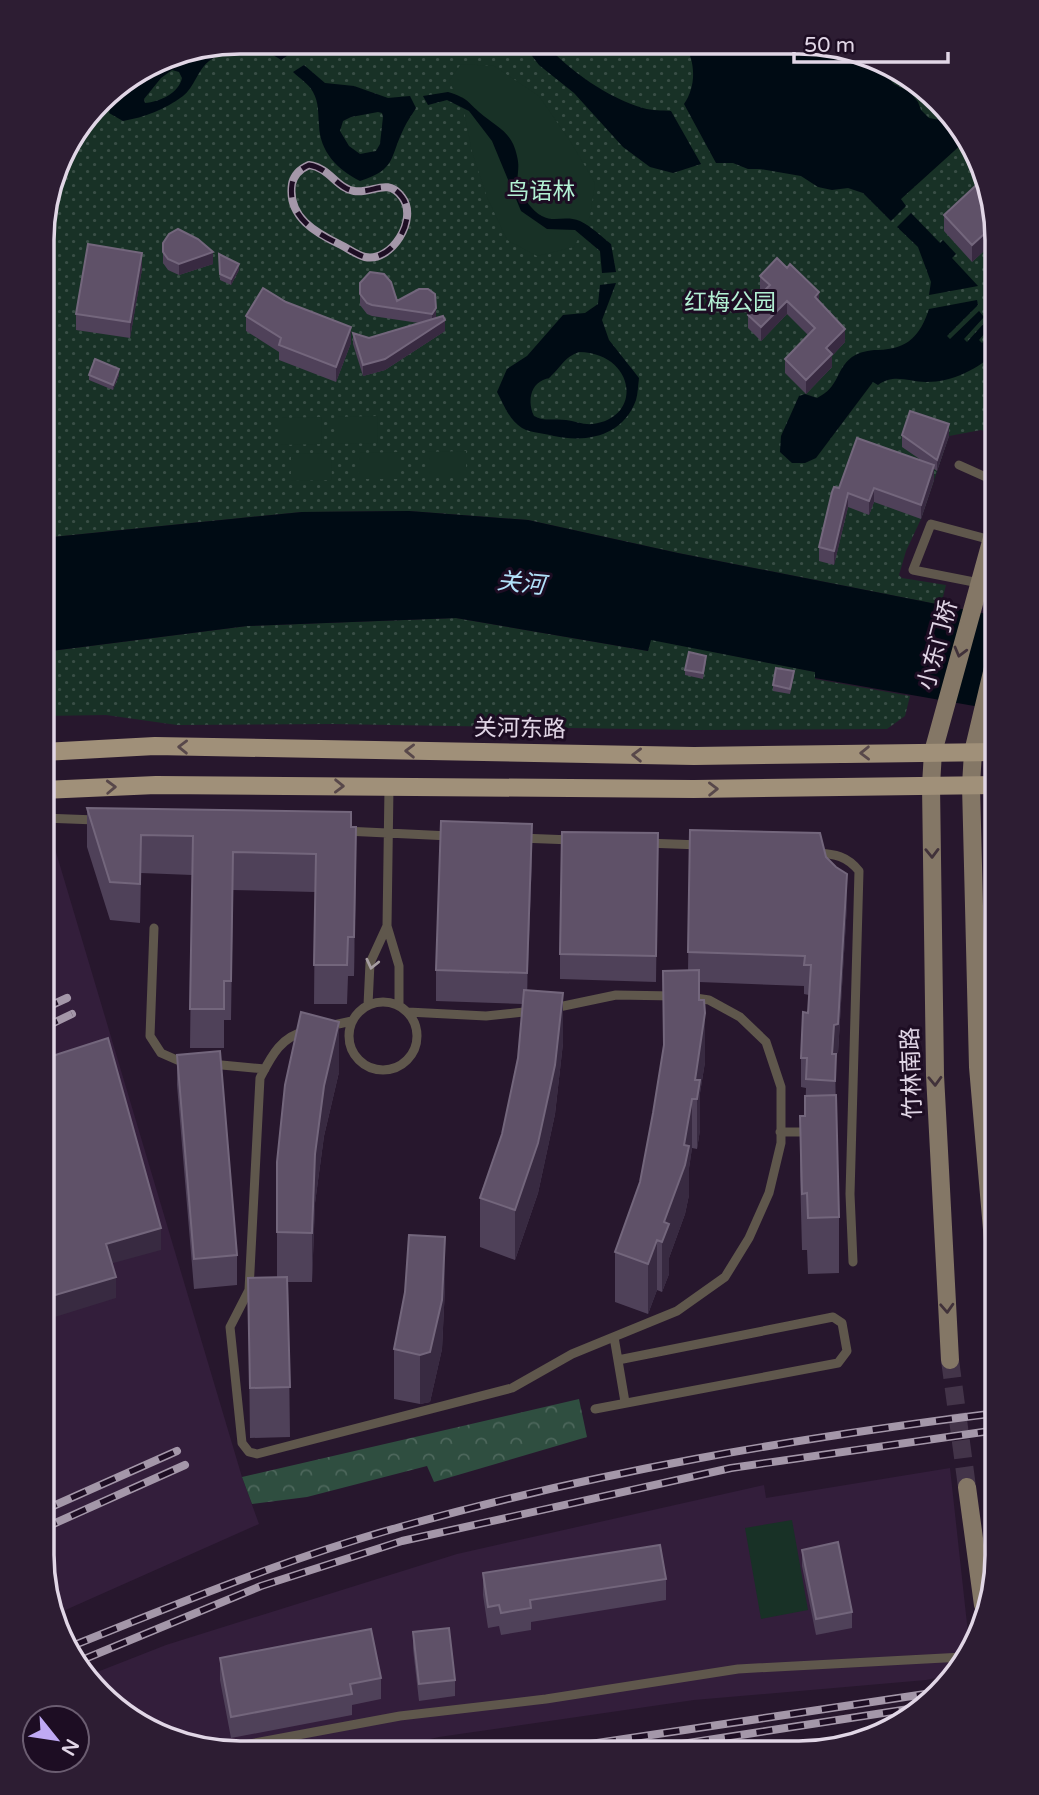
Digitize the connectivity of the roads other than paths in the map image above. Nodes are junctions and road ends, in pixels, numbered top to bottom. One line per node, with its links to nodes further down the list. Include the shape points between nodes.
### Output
1 (959, 465): 2 (lane)
2 (985, 477)
3 (985, 539): 5 (lane, via 931,524 913,570)
4 (985, 560): 5 (main road, 小东门桥)
5 (978, 585): 8 (main road, 小东门桥, one-way to 8)
6 (985, 703): 9 (main road)
7 (54, 751): 8 (main road, 关河东路, one-way to 7, via 694,756 155,746)
8 (933, 752): 9 (main road, 关河东路); 11 (main road, 竹林南路)
9 (972, 752): 10 (main road, 关河东路); 12 (main road)
10 (985, 752)
11 (930, 785): 12 (main road); 14 (main road, one-way to 11); 41 (main road, 竹林南路, one-way to 41, via 935,1075)
12 (971, 785): 13 (main road); 37 (main road, via 978,1067)
13 (985, 785)
14 (389, 787): 15 (main road, one-way to 14, via 156,785); 19 (lane)
15 (54, 790)
16 (54, 818): 17 (lane)
17 (112, 821)
18 (333, 831): 19 (lane)
19 (388, 834): 20 (lane); 26 (lane)
20 (456, 836)
21 (509, 838): 22 (lane)
22 (577, 841)
23 (631, 843): 24 (lane)
24 (711, 846)
25 (807, 852): 36 (lane, via 834,854 850,860 859,871)
26 (387, 926): 28 (lane, one-way to 28, via 370,963); 29 (lane, via 399,967)
27 (153, 928): 32 (lane, via 150,1036 161,1053 177,1060)
28 (368, 1005): 29 (lane, via 389,1002); 31 (lane)
29 (399, 1006): 30 (lane)
30 (408, 1012): 31 (lane, via 417,1043 406,1062 385,1071 362,1064 354,1055 348,1033); 33 (lane, via 486,1016 560,1008 616,995 709,1000 740,1017 766,1042 780,1087)
31 (352, 1021): 32 (lane, via 293,1034 274,1051)
32 (265, 1069): 39 (lane, via 260,1078 249,1290 230,1327 242,1443 249,1452 257,1454 512,1388 572,1354)
33 (780, 1132): 34 (lane); 39 (lane, via 769,1193 725,1277 677,1311)
34 (816, 1132)
35 (840, 1132): 36 (lane)
36 (852, 1132): 38 (lane)
37 (984, 1140)
38 (853, 1262)
39 (614, 1337): 40 (lane)
40 (618, 1360): 42 (lane); 42 (lane, via 833,1317 842,1323 847,1351 838,1363)
41 (950, 1360)
42 (625, 1402): 43 (lane)
43 (595, 1409)
44 (967, 1487): 45 (main road)
45 (981, 1591)
46 (953, 1658): 47 (lane, via 737,1669 400,1716)
47 (266, 1741)

